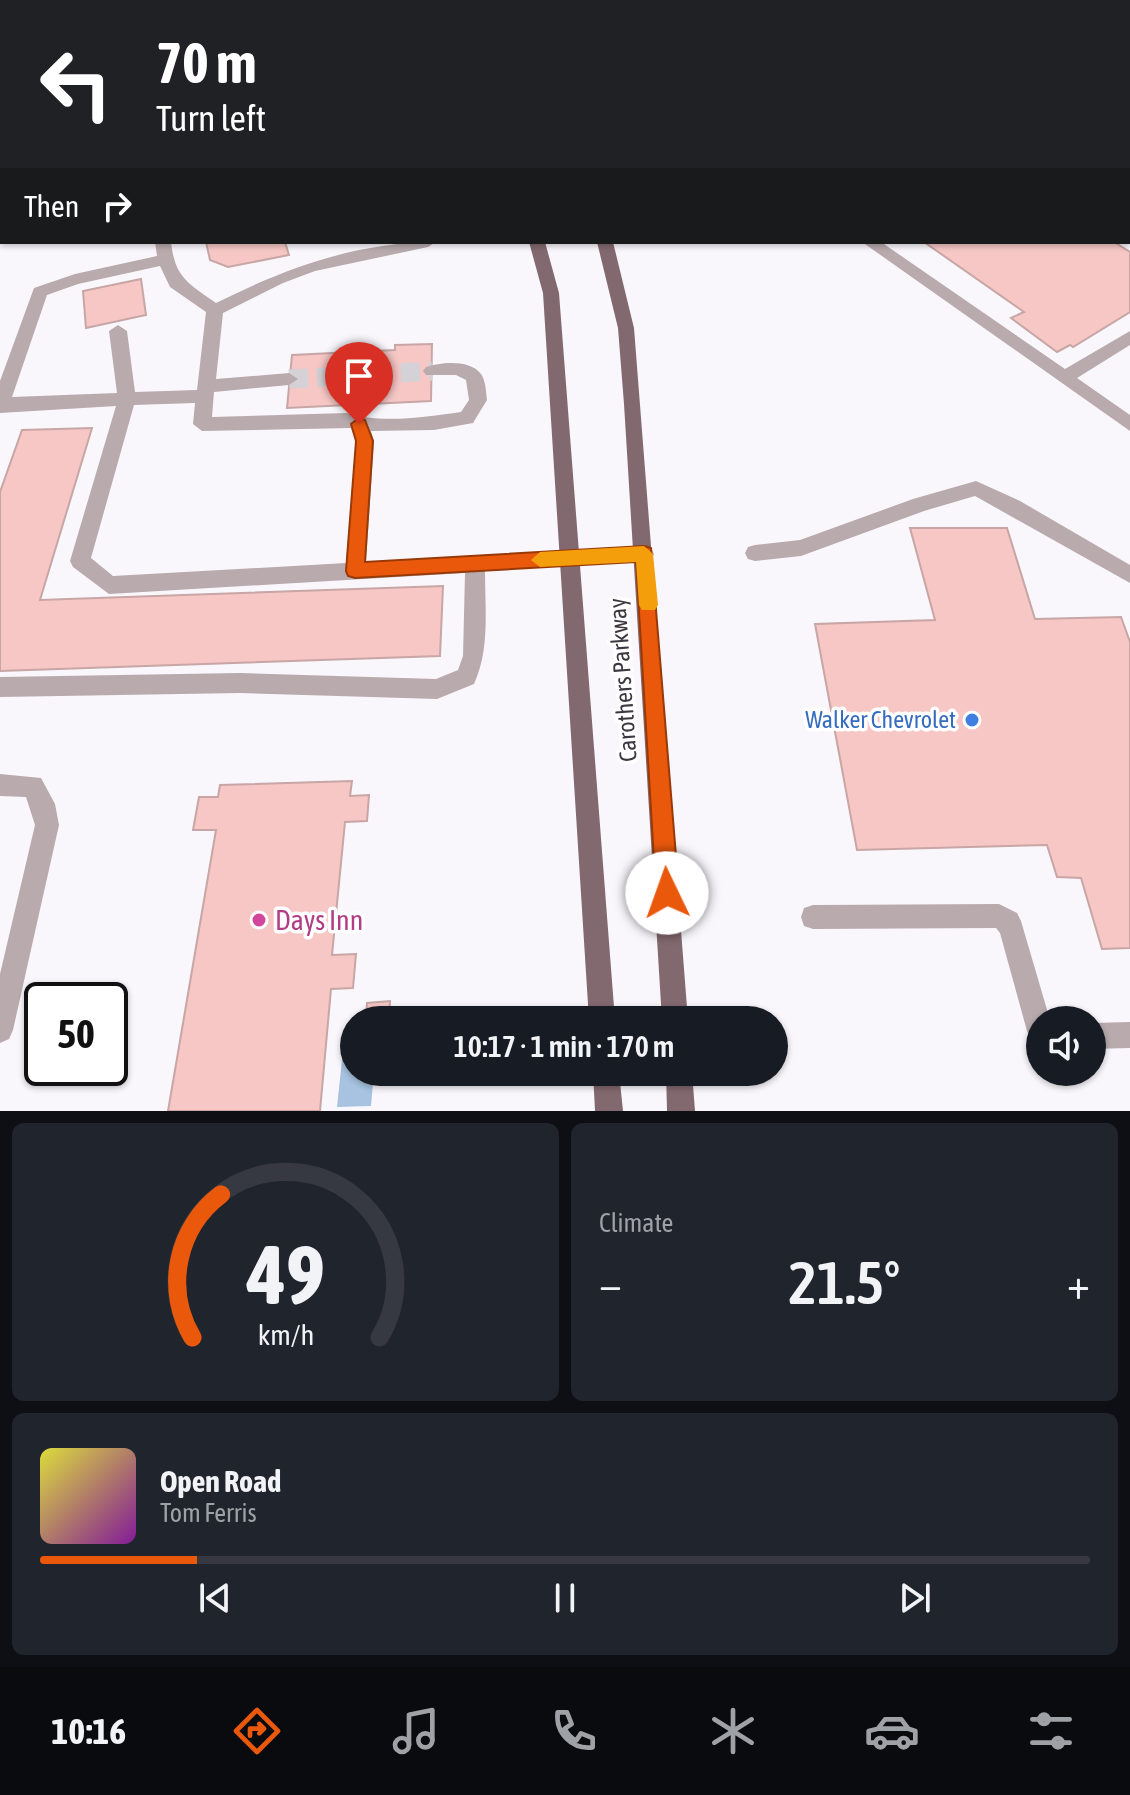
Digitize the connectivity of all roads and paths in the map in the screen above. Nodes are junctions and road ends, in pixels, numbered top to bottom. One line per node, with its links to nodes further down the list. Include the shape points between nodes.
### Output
1 (418, 244): 6 (street, via 312,266)
2 (538, 244): 19 (main road, Carothers Parkway, via 551,293)
3 (605, 244): 18 (main road, Carothers Parkway, via 626,328)
4 (873, 244): 10 (street)
5 (164, 251): 6 (street, via 176,283); 14 (street, via 40,292)
6 (215, 310): 12 (street)
7 (118, 331): 13 (street)
8 (1130, 337): 10 (street)
9 (432, 371): 15 (street, via 458,369 474,377 478,400 467,418)
10 (1064, 378): 16 (street)
11 (289, 379): 12 (street)
12 (206, 391): 13 (street); 15 (street, via 202,424)
13 (127, 399): 14 (street); 21 (street, via 80,561 109,585)
14 (0, 405)
15 (359, 424): 21 (street, via 365,441)
16 (1130, 424)
17 (755, 553): 22 (street, via 801,548 976,488)
18 (644, 554): 19 (street); 27 (main road, Carothers Parkway)
19 (570, 558): 20 (street); 26 (main road, Carothers Parkway)
20 (475, 564): 21 (street); 23 (street, via 474,656 466,677 437,689 240,683)
21 (355, 571)
22 (1130, 575)
23 (0, 687)
24 (0, 785): 29 (street, via 33,786 47,825)
25 (813, 917): 28 (street, via 999,916 1012,930)
26 (601, 1006)
27 (674, 1006)
28 (1033, 1006)
29 (0, 1030)
30 (1130, 1035): 31 (street)
31 (1106, 1036)
32 (607, 1086): 34 (main road)
33 (680, 1086): 35 (main road)
34 (609, 1111)
35 (681, 1111)

